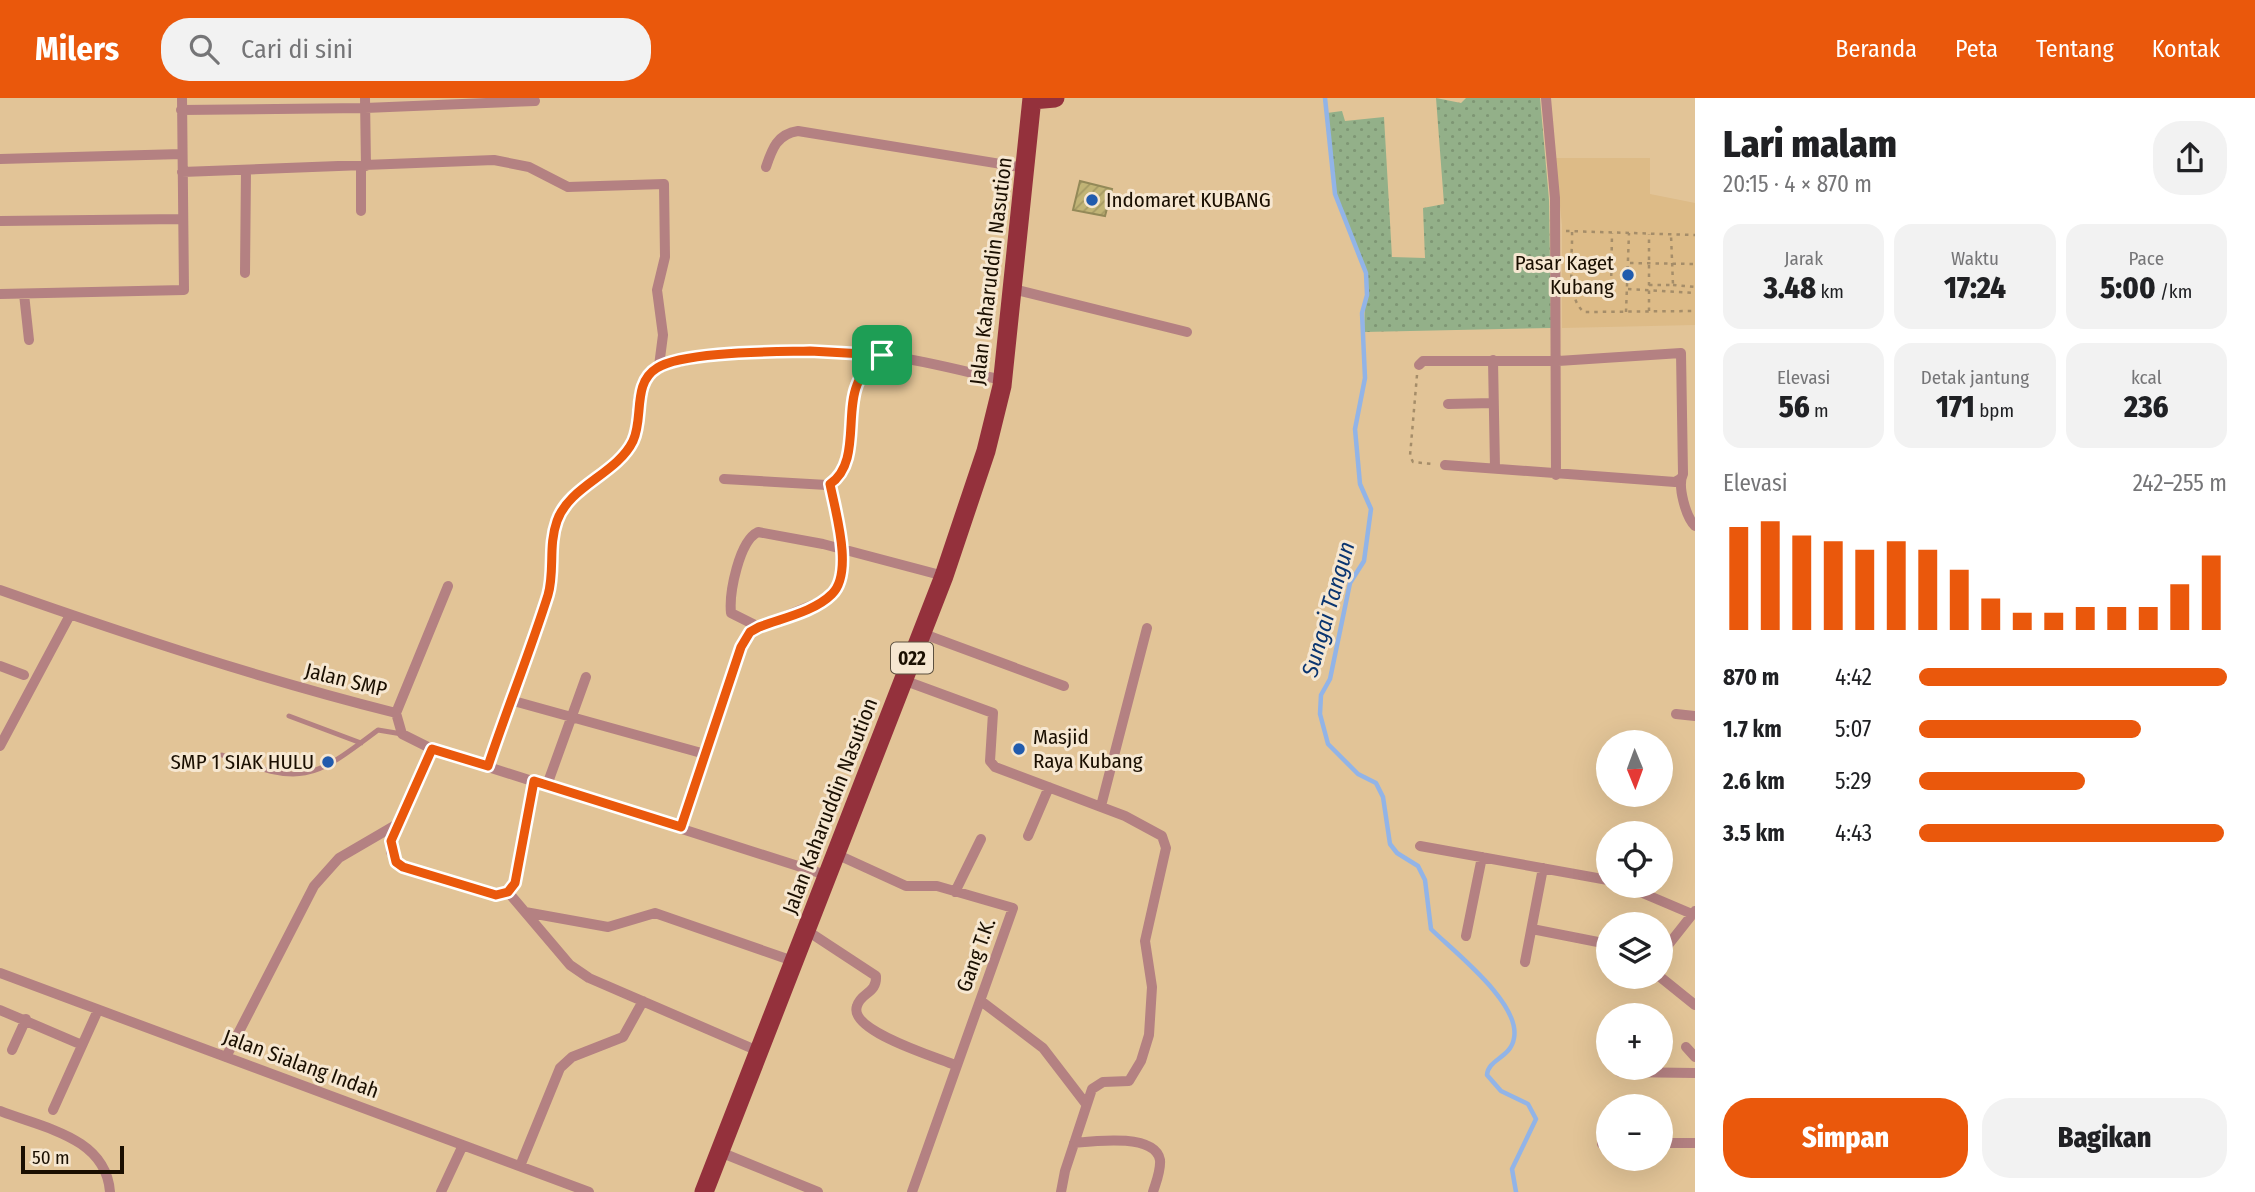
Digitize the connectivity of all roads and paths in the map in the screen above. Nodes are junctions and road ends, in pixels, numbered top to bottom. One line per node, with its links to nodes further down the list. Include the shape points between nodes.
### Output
1 (1055, 98): 3 (highway)
2 (1546, 98): 44 (street, via 1555,198)
3 (1032, 99): 11 (highway, Jalan Kaharuddin Nasution / 022)
4 (535, 101): 5 (street)
5 (365, 103): 6 (street); 9 (street)
6 (182, 104): 7 (street)
7 (182, 154): 8 (street); 13 (street)
8 (0, 159)
9 (363, 166): 12 (street); 14 (street); 46 (street, via 494,160 529,167 568,187 664,184 667,222 663,275 657,290 663,335)
10 (766, 167): 11 (street, via 776,142 798,131)
11 (1026, 168): 30 (highway, Jalan Kaharuddin Nasution / 022)
12 (246, 170): 13 (street); 26 (street)
13 (182, 172): 15 (street)
14 (361, 211)
15 (183, 219): 16 (street); 36 (street, via 184,290)
16 (0, 221)
17 (1612, 233): 18 (path); 32 (path, via 1611,290); 32 (path, via 1573,232)
18 (1629, 233): 19 (path); 22 (path)
19 (1649, 234): 20 (path); 23 (path)
20 (1671, 235): 21 (path); 24 (path)
21 (1695, 235)
22 (1630, 263): 23 (path); 31 (path)
23 (1649, 263): 24 (path); 27 (path)
24 (1672, 264): 25 (path); 28 (path)
25 (1695, 264)
26 (245, 273)
27 (1649, 285): 28 (path); 33 (path)
28 (1672, 285): 29 (path)
29 (1695, 287)
30 (1013, 289): 40 (street); 47 (highway, Jalan Kaharuddin Nasution / 022)
31 (1628, 289): 33 (path); 39 (path)
32 (1573, 290): 39 (path, via 1584,312)
33 (1649, 290): 34 (path); 37 (path)
34 (1695, 293)
35 (0, 294): 36 (street)
36 (24, 294): 41 (street)
37 (1649, 311): 38 (path); 39 (path)
38 (1695, 311)
39 (1626, 312)
40 (1187, 332)
41 (29, 340)
42 (882, 355): 46 (street, via 783,352 697,358); 47 (street); 55 (street, via 857,384 845,466)
43 (1493, 360): 44 (street); 45 (street); 48 (street)
44 (1558, 361): 52 (street); 54 (street, via 1682,354)
45 (1419, 365): 50 (path, via 1410,456 1413,462)
46 (656, 368): 70 (street, via 644,383 638,426 625,454 578,494 557,519 548,595)
47 (1002, 380): 58 (highway, Jalan Kaharuddin Nasution / 022, via 986,451)
48 (1493, 403): 49 (street); 51 (street)
49 (1448, 404)
50 (1445, 465): 51 (street)
51 (1495, 468): 52 (street)
52 (1556, 475): 54 (street)
53 (724, 479): 55 (street)
54 (1680, 479): 56 (street)
55 (830, 484): 57 (street)
56 (1695, 526)
57 (842, 549): 58 (street); 62 (street, via 841,579 835,592 806,610); 62 (street, via 772,533 750,536 732,592 731,613)
58 (944, 576): 64 (highway, Jalan Kaharuddin Nasution / 022)
59 (448, 586): 71 (street)
60 (0, 590): 61 (street, Jalan SMP)
61 (70, 615): 71 (street, Jalan SMP, via 278,683); 78 (street)
62 (759, 627): 80 (street, via 741,647)
63 (1147, 628): 86 (street)
64 (921, 633): 68 (highway, Jalan Kaharuddin Nasution / 022); 69 (street)
65 (0, 666): 66 (street)
66 (24, 675)
67 (586, 677): 75 (street)
68 (903, 680): 85 (street, via 993,713 992,764); 92 (highway, Jalan Kaharuddin Nasution / 022)
69 (1064, 686)
70 (510, 700): 75 (street); 82 (street)
71 (396, 713): 76 (street, Jalan SMP)
72 (1676, 714): 74 (street)
73 (289, 716): 77 (lane)
74 (1695, 716)
75 (571, 717): 80 (street); 84 (street)
76 (402, 734): 77 (lane, via 378,730); 79 (street)
77 (361, 743): 81 (lane, via 319,771 297,775 264,771)
78 (0, 746)
79 (432, 749): 82 (street); 87 (street)
80 (705, 754): 88 (street)
81 (222, 755)
82 (488, 766): 83 (street)
83 (534, 781): 84 (street); 97 (street, via 515,883)
84 (547, 785): 88 (street)
85 (1049, 787): 86 (street); 89 (street)
86 (1101, 806): 126 (street, via 1161,836 1166,848 1145,940 1152,987 1146,1048 1129,1081 1096,1084)
87 (399, 823): 97 (street, via 391,852 403,867 496,895); 121 (street, via 339,858 314,886)
88 (681, 827): 95 (street)
89 (1028, 836)
90 (981, 839): 98 (street)
91 (1420, 846): 93 (street)
92 (836, 854): 95 (highway, Jalan Kaharuddin Nasution / 022); 98 (street, Gang T.K., via 906,886 937,886)
93 (1482, 857): 94 (street); 104 (street)
94 (1543, 868): 96 (street); 102 (street)
95 (826, 874): 103 (highway, Jalan Kaharuddin Nasution / 022)
96 (1596, 878)
97 (508, 892): 100 (street)
98 (955, 892): 111 (street, Gang T.K., via 1013,908)
99 (1656, 898): 101 (street)
100 (524, 912): 107 (street, via 608,927 655,914); 112 (street, via 570,965)
101 (1694, 913): 105 (street)
102 (1532, 929): 106 (street); 108 (street)
103 (806, 930): 107 (highway, Jalan Kaharuddin Nasution / 022); 123 (street, via 876,976 871,992 856,1007 862,1024 885,1038)
104 (1466, 936)
105 (1673, 939)
106 (1596, 942)
107 (793, 961): 120 (highway, Jalan Kaharuddin Nasution / 022)
108 (1525, 962)
109 (0, 973): 115 (street, Jalan Sialang Indah)
110 (1673, 987): 113 (street)
111 (981, 1001): 123 (street, Gang T.K.); 126 (street, via 1043,1048)
112 (643, 1002): 120 (street); 134 (street, via 623,1037 572,1057 560,1068)
113 (1695, 1005)
114 (0, 1010): 116 (street)
115 (98, 1010): 117 (street); 121 (street, Jalan Sialang Indah)
116 (26, 1019): 117 (street); 119 (street)
117 (82, 1045): 127 (street)
118 (1686, 1047): 122 (street)
119 (12, 1049)
120 (758, 1051): 133 (highway, Jalan Kaharuddin Nasution / 022)
121 (226, 1057): 132 (street, Jalan Sialang Indah)
122 (1695, 1057)
123 (955, 1065): 140 (street, Gang T.K.)
124 (1673, 1073): 125 (street)
125 (1695, 1073)
126 (1086, 1104): 129 (street)
127 (53, 1110)
128 (0, 1111): 135 (street, via 83,1144 98,1155)
129 (1074, 1143): 141 (street); 142 (street, via 1116,1140 1151,1147 1160,1157)
130 (1673, 1143): 131 (street)
131 (1695, 1143)
132 (463, 1145): 134 (street, Jalan Sialang Indah); 136 (street)
133 (720, 1152): 138 (highway, Jalan Kaharuddin Nasution / 022); 139 (street)
134 (520, 1166): 137 (street, Jalan Sialang Indah)
135 (110, 1192)
136 (442, 1192)
137 (589, 1192)
138 (704, 1192)
139 (818, 1192)
140 (912, 1192)
141 (1061, 1192)
142 (1153, 1192)

